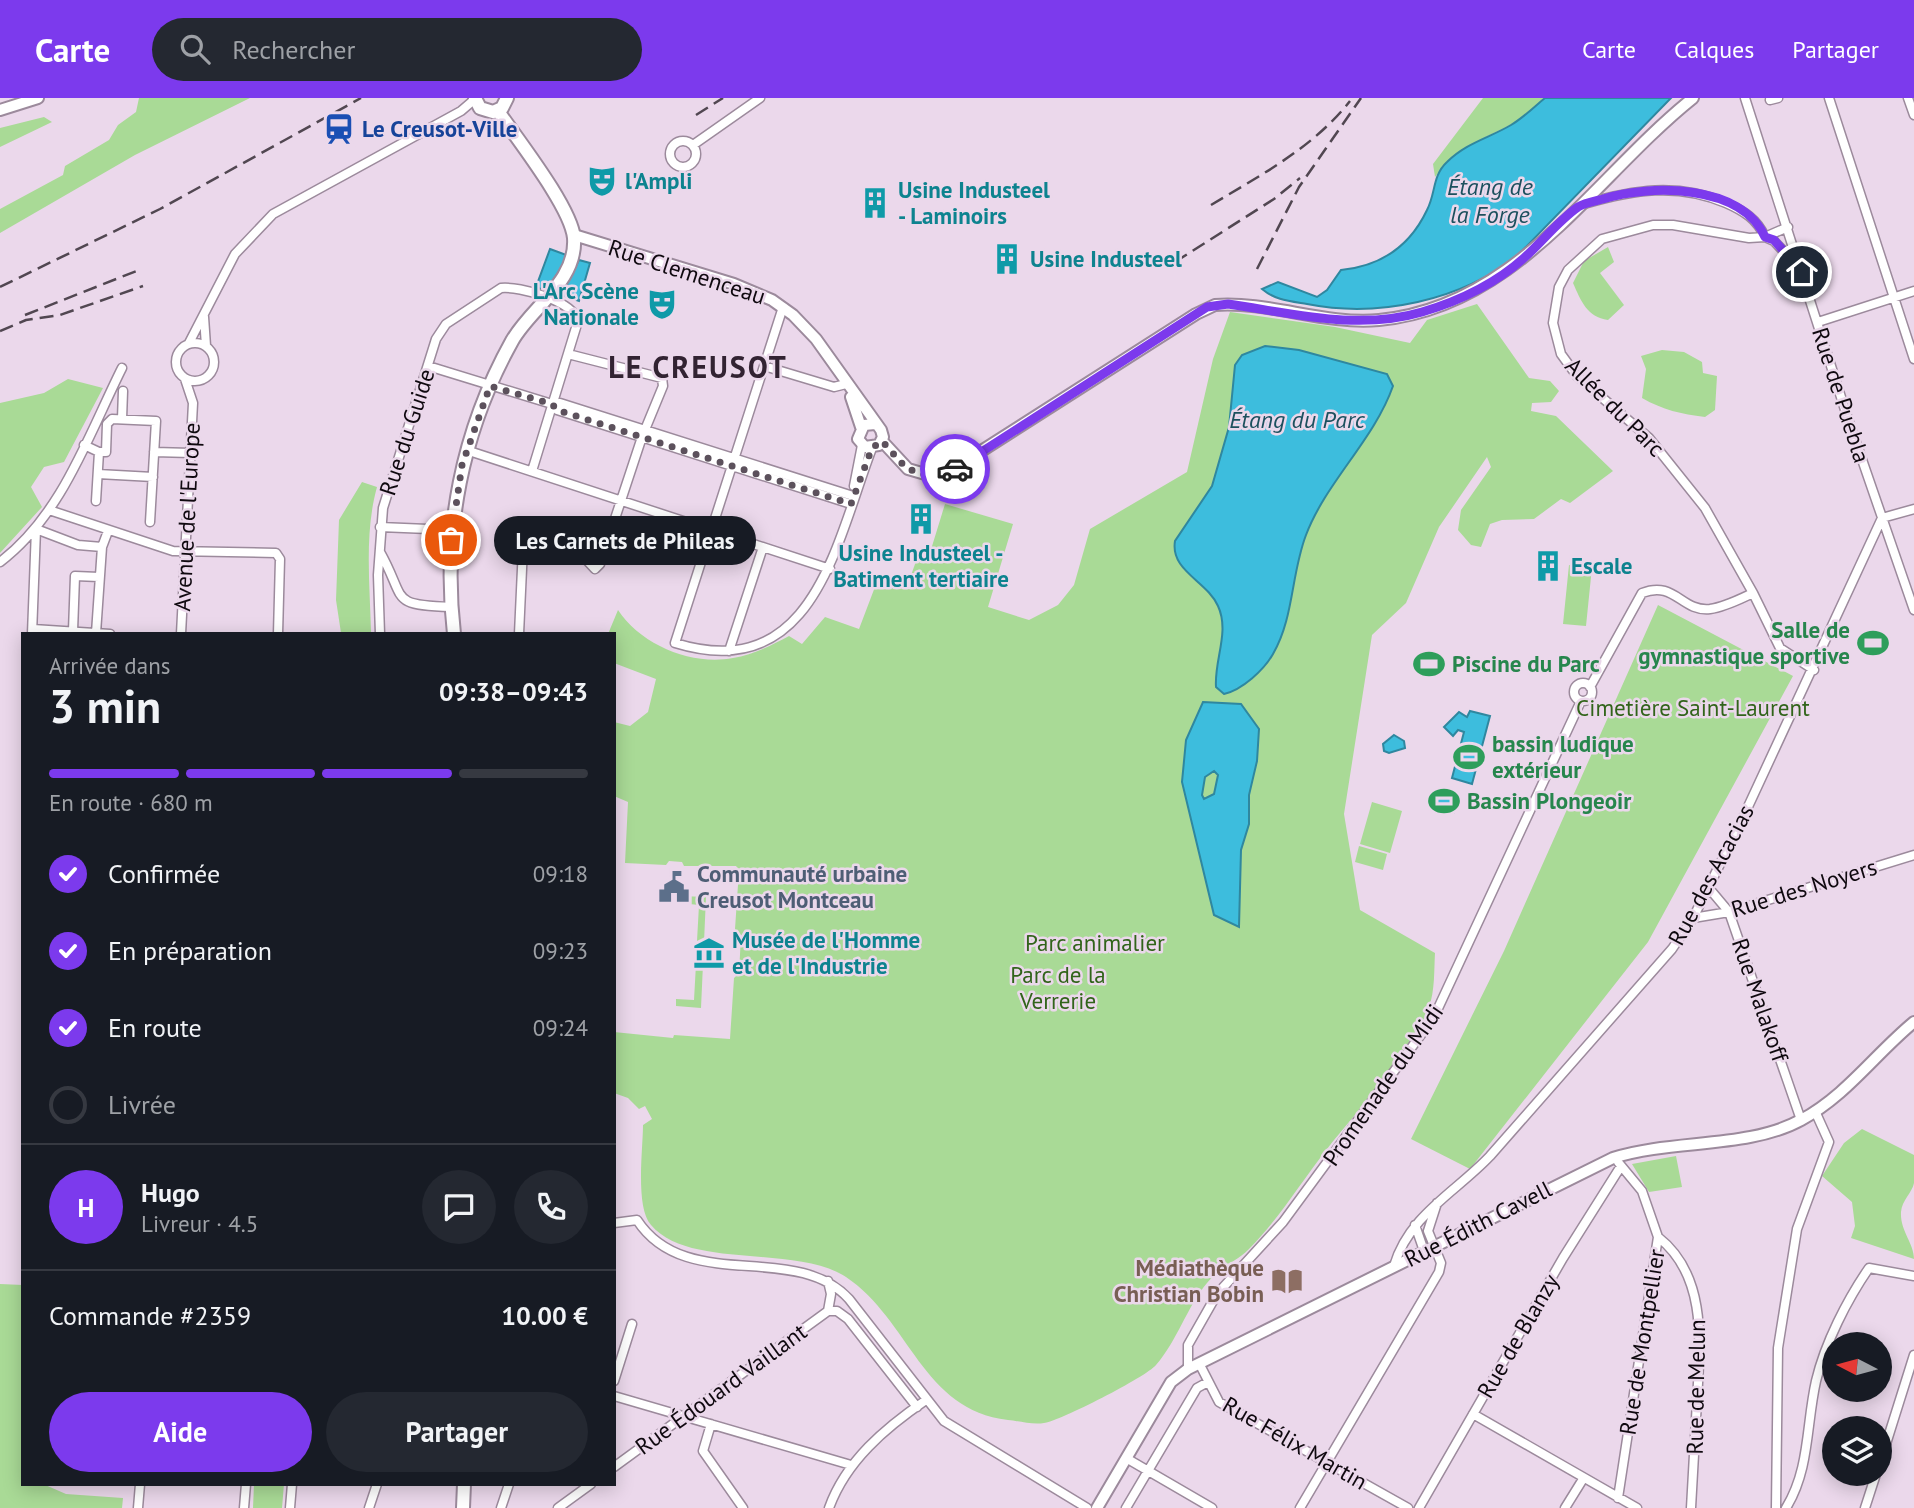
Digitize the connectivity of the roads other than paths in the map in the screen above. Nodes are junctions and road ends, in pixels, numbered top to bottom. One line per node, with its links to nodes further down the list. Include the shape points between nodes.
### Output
1 (38, 98): 9 (street)
2 (507, 98): 10 (main road)
3 (760, 98): 12 (street)
4 (1693, 98): 13 (street)
5 (1745, 98): 14 (street, Rue de Puebla)
6 (1829, 98): 20 (street)
7 (1908, 98): 11 (street)
8 (475, 99): 10 (main road, via 484,110); 23 (street, via 461,111 273,214 235,254)
9 (0, 110)
10 (498, 111): 15 (main road, via 559,202)
11 (1914, 115)
12 (693, 145)
13 (1579, 206): 16 (street, via 1632,191 1691,192 1749,215); 44 (street, via 1502,275 1464,297 1419,313 1353,321 1228,304 1207,307 939,478 906,468)
14 (1789, 232): 16 (street, Allée du Parc); 17 (street); 18 (street, Rue de Puebla)
15 (574, 235): 21 (main road, via 571,261); 22 (street, Rue Clemenceau, via 750,290)
16 (1765, 237): 17 (street, Allée du Parc); 72 (street, Allée du Parc, via 1674,225 1635,228 1602,239 1569,270 1559,287 1553,323 1561,354 1570,367 1634,423 1676,469 1705,508)
17 (1774, 240): 18 (street)
18 (1802, 272): 24 (street, Rue de Puebla)
19 (1914, 291): 20 (street)
20 (1894, 297): 24 (street); 28 (street)
21 (547, 298): 27 (street, Rue du Guide, via 564,303 579,321); 29 (street, Rue du Guide, via 506,288 493,293 446,324); 35 (main road, via 512,342)
22 (783, 307): 30 (street); 34 (street, Rue Clemenceau, via 816,339)
23 (204, 315): 25 (street); 26 (street)
24 (1818, 322): 58 (street, Rue de Puebla)
25 (189, 343): 26 (street); 32 (street, via 176,359)
26 (206, 346): 33 (street, via 214,363)
27 (568, 354): 38 (street); 42 (street, via 662,378 653,417)
28 (1914, 359)
29 (428, 366): 35 (street); 60 (street, Rue du Guide, via 386,494)
30 (764, 366): 34 (street, via 834,387); 49 (street)
31 (122, 368): 43 (street)
32 (185, 379): 33 (street); 37 (street, Avenue de l'Europe)
33 (203, 379): 37 (street, Avenue de l'Europe)
34 (846, 384): 40 (street, Rue Clemenceau); 41 (street, Rue Clemenceau)
35 (490, 386): 38 (street); 45 (main road)
36 (124, 391): 39 (street)
37 (192, 400): 48 (street, Avenue de l'Europe)
38 (552, 404): 42 (street, via 557,410); 50 (street)
39 (122, 419): 46 (street, via 107,424 106,452); 47 (street, via 156,421)
40 (875, 424): 41 (street); 44 (street, Rue Clemenceau, via 881,430)
41 (861, 427): 44 (street, Rue Clemenceau, via 858,439)
42 (644, 433): 49 (street); 55 (street)
43 (84, 445): 46 (street); 57 (street)
44 (872, 445): 53 (street, Rue Clemenceau)
45 (466, 450): 50 (street); 62 (main road)
46 (99, 452): 51 (street)
47 (154, 452): 48 (street); 52 (street)
48 (191, 453): 67 (street, Avenue de l'Europe)
49 (733, 462): 53 (street); 63 (street)
50 (532, 471): 55 (street)
51 (98, 474): 52 (street); 54 (street)
52 (153, 477): 59 (street)
53 (852, 500): 70 (street, Rue Clemenceau)
54 (96, 501)
55 (622, 501): 63 (street); 83 (street, via 604,557 595,569 564,541 543,536 527,541 522,554)
56 (1914, 509): 58 (street)
57 (49, 510): 61 (street); 64 (street)
58 (1882, 518): 74 (street, Rue de Puebla); 85 (street, Rue des Acacias)
59 (150, 522)
60 (380, 527): 62 (street); 68 (street, Rue du Guide)
61 (36, 529): 65 (street, via 78,545); 69 (street); 75 (street)
62 (452, 530): 73 (main road)
63 (712, 530): 66 (street); 84 (street, Rue Clemenceau, via 675,643)
64 (108, 531): 65 (street); 67 (street, via 173,551)
65 (102, 547): 71 (street)
66 (763, 548): 70 (street); 84 (street)
67 (185, 550): 79 (street, Avenue de l'Europe); 80 (street, via 276,553 280,559)
68 (379, 550): 73 (street, Rue du Guide, via 404,602); 81 (street)
69 (0, 562)
70 (830, 569): 84 (street, Rue Clemenceau, via 818,592 789,623 755,645)
71 (99, 578): 76 (street, via 75,576); 78 (street)
72 (1754, 593): 85 (street, Allée du Parc, via 1780,648); 86 (street, via 1709,609 1689,604 1670,591 1642,593)
73 (451, 607): 82 (main road)
74 (1914, 610)
75 (33, 631): 76 (street)
76 (73, 631): 77 (street)
77 (84, 632)
78 (96, 632)
79 (181, 632)
80 (278, 632)
81 (380, 632)
82 (454, 632)
83 (519, 632)
84 (729, 651)
85 (1814, 670): 89 (street, Rue des Acacias)
86 (1590, 687): 87 (street, via 1591,697); 87 (street, via 1577,687 1575,695)
87 (1581, 701): 108 (street, Promenade du Midi, via 1434,1017 1283,1222 1217,1294 1188,1345)
88 (1914, 855): 90 (street, Rue des Noyers)
89 (1708, 887): 90 (street, Rue Malakoff); 91 (street, Rue des Acacias)
90 (1729, 912): 91 (street, Rue des Noyers); 94 (street, Rue Malakoff)
91 (1693, 918): 96 (street, Rue des Acacias, via 1672,949 1490,1156)
92 (1914, 1022): 93 (street, Rue Édith Cavell, via 1846,1089)
93 (1815, 1111): 94 (street, Rue Édith Cavell); 152 (street, via 1829,1142 1797,1228 1778,1348)
94 (1801, 1120): 95 (street, Rue Édith Cavell, via 1763,1134 1647,1148)
95 (1617, 1162): 99 (street, Rue de Montpellier, via 1642,1191); 100 (street, Rue Édith Cavell); 114 (street, Rue de Blanzy)
96 (1438, 1200): 98 (street, Rue des Acacias); 100 (street, via 1429,1222)
97 (616, 1223): 103 (street, via 634,1219 656,1244 681,1256)
98 (1415, 1225): 100 (street); 101 (street, Rue des Acacias)
99 (1658, 1237): 132 (street, Rue de Montpellier); 151 (street, Rue de Melun, via 1678,1256 1699,1317)
100 (1428, 1249): 101 (street, Rue Édith Cavell); 119 (street, via 1441,1263 1439,1272)
101 (1394, 1266): 107 (street, Rue Édith Cavell)
102 (1914, 1276): 153 (street, via 1869,1268 1854,1290 1816,1379 1805,1461)
103 (828, 1281): 104 (street); 112 (street, via 849,1299)
104 (828, 1311): 113 (street, via 848,1319); 115 (street, Rue Édouard Vaillant)
105 (632, 1324): 109 (street)
106 (1914, 1356): 117 (street)
107 (1199, 1363): 108 (street, Rue Édith Cavell); 110 (street, Rue Félix Martin)
108 (1188, 1369): 118 (street, Rue Édith Cavell, via 1171,1382)
109 (616, 1375)
110 (1208, 1382): 119 (street, Rue Félix Martin, via 1219,1402); 122 (street, via 1197,1388)
111 (616, 1397): 115 (street)
112 (926, 1401): 113 (street); 142 (street, via 944,1421)
113 (917, 1407): 121 (street)
114 (1473, 1414): 123 (street); 148 (street, Rue de Blanzy)
115 (682, 1415): 116 (street); 120 (street, Rue Édouard Vaillant)
116 (711, 1424): 121 (street); 140 (street, via 703,1451)
117 (1892, 1425)
118 (1126, 1458): 122 (street); 143 (street, Rue Édith Cavell)
119 (1327, 1462): 146 (street); 147 (street, Rue Félix Martin)
120 (616, 1465)
121 (851, 1465): 141 (street)
122 (1148, 1471): 144 (street); 145 (street)
123 (1583, 1479): 132 (street); 149 (street)
124 (140, 1486): 133 (street)
125 (246, 1486): 134 (street)
126 (292, 1486): 135 (street)
127 (376, 1486): 136 (street)
128 (464, 1486): 137 (main road)
129 (508, 1486): 138 (street)
130 (1872, 1486): 154 (street)
131 (581, 1488): 139 (street)
132 (1618, 1498): 150 (street)
133 (138, 1508)
134 (244, 1508)
135 (290, 1508)
136 (369, 1508)
137 (463, 1508)
138 (501, 1508)
139 (558, 1508)
140 (743, 1508)
141 (828, 1508)
142 (1087, 1508)
143 (1097, 1508)
144 (1126, 1508)
145 (1212, 1508)
146 (1300, 1508)
147 (1408, 1508)
148 (1419, 1508)
149 (1565, 1508)
150 (1637, 1508)
151 (1691, 1508)
152 (1776, 1508)
153 (1786, 1508)
154 (1865, 1508)

